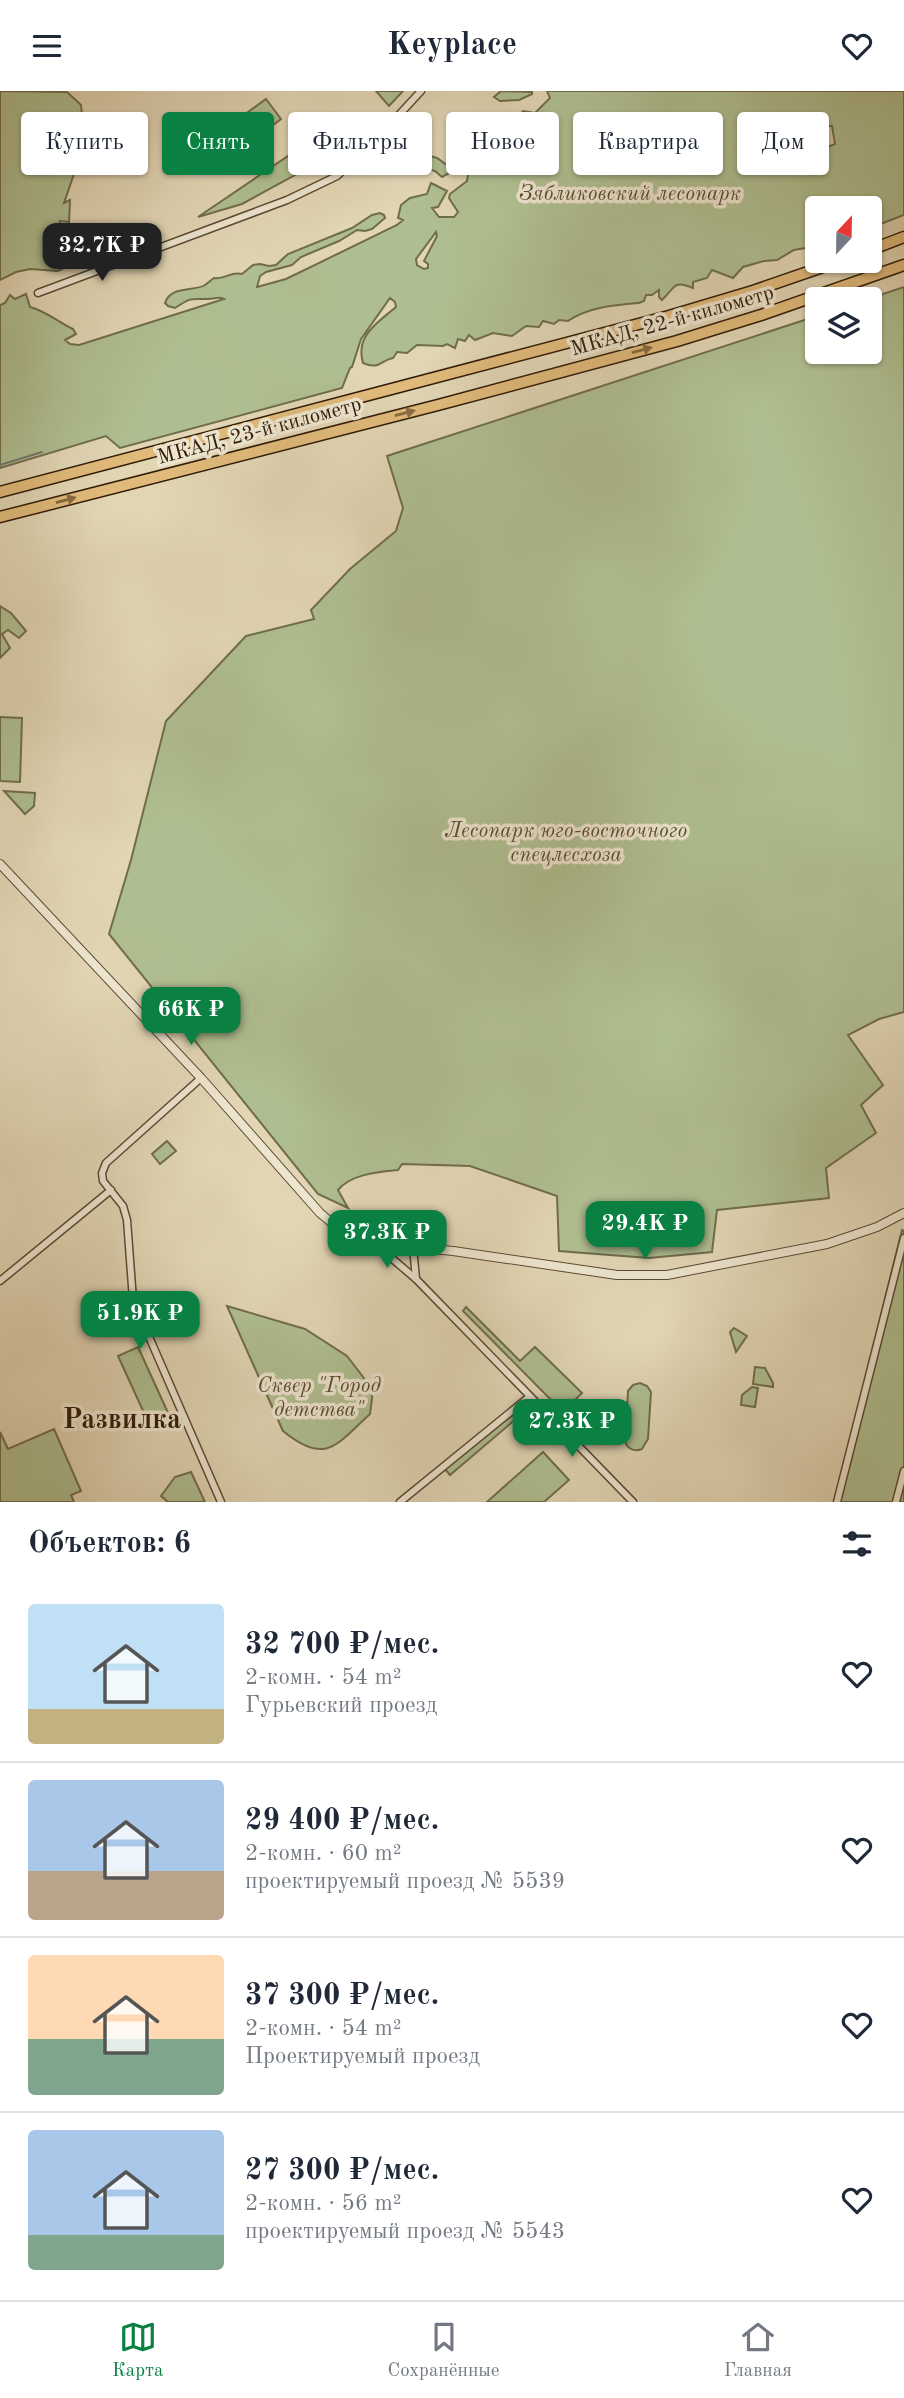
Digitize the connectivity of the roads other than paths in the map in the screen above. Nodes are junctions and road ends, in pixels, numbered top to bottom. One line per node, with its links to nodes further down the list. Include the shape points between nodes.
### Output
1 (421, 91): 6 (street, via 337,176 287,201)
2 (904, 237): 3 (highway)
3 (882, 245)
4 (904, 265): 8 (highway, МКАД, 22-й километр, one-way to 4, via 761,315)
5 (805, 272): 7 (highway, МКАД, 22-й километр)
6 (38, 293)
7 (522, 356): 9 (highway, МКАД, 23-й километр)
8 (528, 381): 10 (highway, МКАД, 23-й километр, one-way to 8)
9 (0, 492)
10 (0, 517)
11 (0, 864): 12 (street)
12 (201, 1078): 13 (street, via 106,1163 103,1181); 16 (street, via 320,1213 339,1229)
13 (111, 1190): 19 (street); 22 (street, via 127,1220 133,1300)
14 (904, 1213): 17 (street, via 827,1244 667,1275 617,1275)
15 (904, 1238): 25 (street)
16 (374, 1243): 17 (street); 18 (street)
17 (412, 1247): 18 (street)
18 (416, 1279): 20 (street)
19 (0, 1281)
20 (530, 1397): 23 (street); 24 (street)
21 (904, 1471): 26 (street)
22 (221, 1502)
23 (400, 1502)
24 (633, 1502)
25 (837, 1502)
26 (896, 1502)

